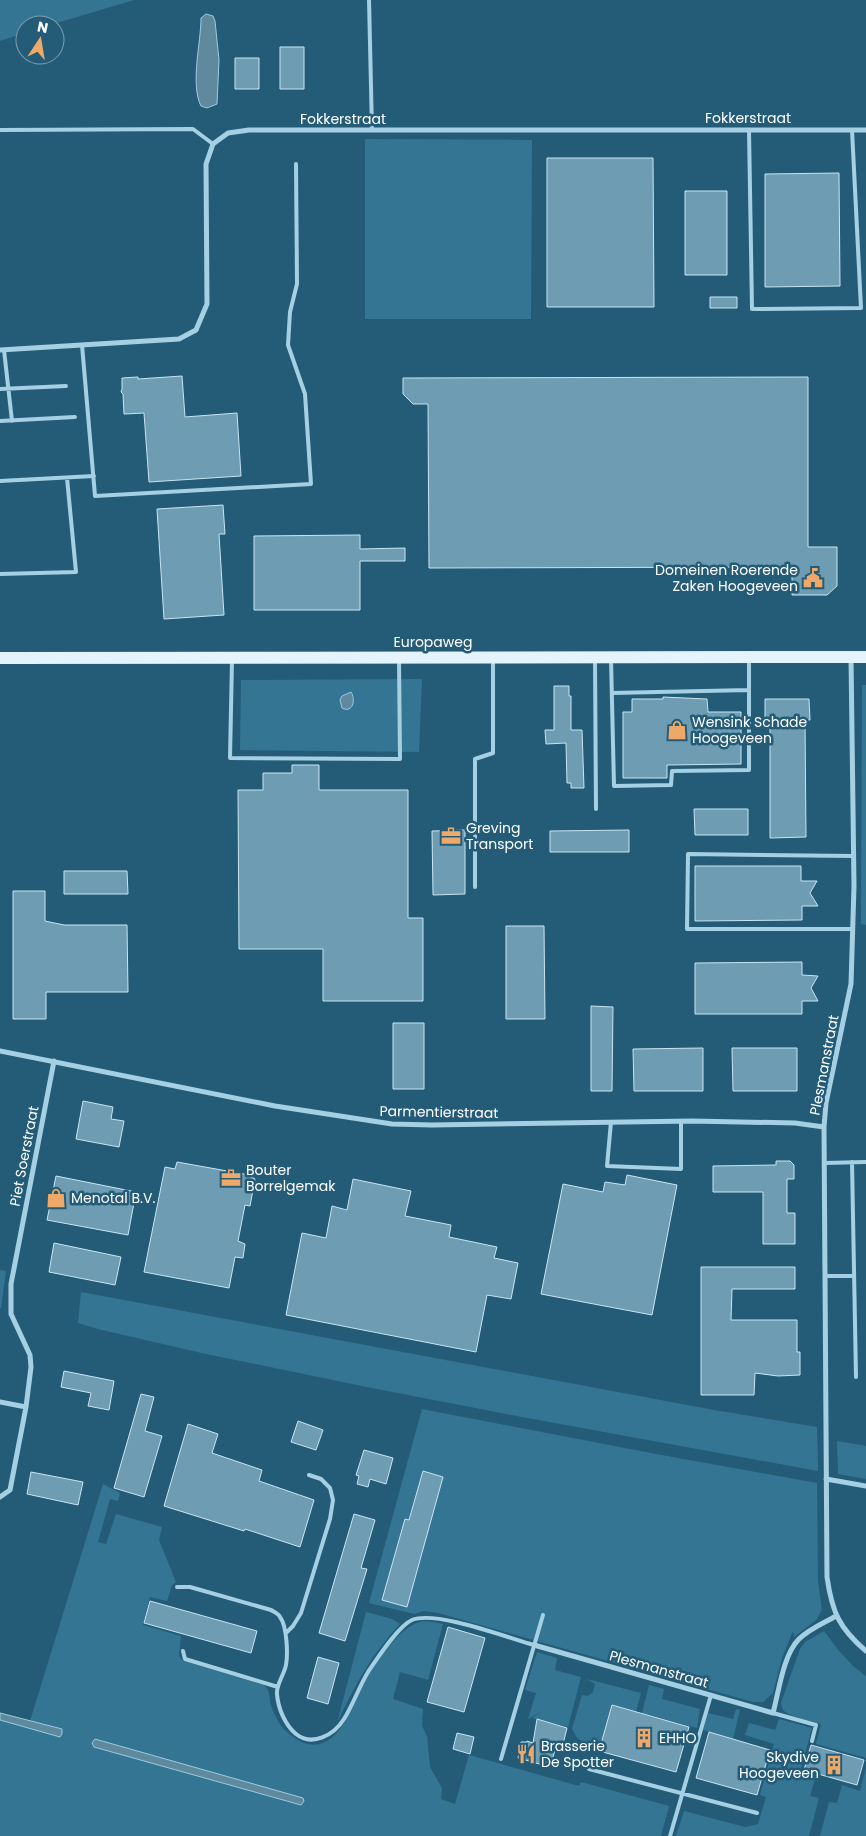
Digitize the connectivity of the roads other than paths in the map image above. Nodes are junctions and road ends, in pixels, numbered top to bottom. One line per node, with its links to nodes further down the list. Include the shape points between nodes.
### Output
1 (369, 0): 3 (lane)
2 (0, 130): 7 (lane, via 193,129)
3 (372, 130): 4 (street, Fokkerstraat); 7 (street, Fokkerstraat, via 249,130 228,133)
4 (749, 130): 5 (street, Fokkerstraat); 5 (lane, via 752,310 860,308)
5 (852, 130): 6 (street, Fokkerstraat)
6 (866, 130)
7 (213, 144): 9 (street, via 206,164 206,304 196,330 179,338)
8 (296, 164): 17 (lane, via 297,284 290,312 288,344 305,394 311,484 95,496)
9 (82, 345): 10 (street); 17 (lane)
10 (2, 350): 12 (lane)
11 (66, 386): 12 (lane)
12 (8, 388): 13 (lane); 15 (lane)
13 (0, 389)
14 (75, 417): 15 (lane)
15 (12, 421): 16 (lane)
16 (0, 422)
17 (94, 476): 18 (lane)
18 (67, 478): 19 (lane); 20 (lane, via 76,572)
19 (0, 481)
20 (0, 574)
21 (866, 656): 26 (main road, Europaweg)
22 (399, 657): 23 (main road, Europaweg); 28 (main road, Europaweg); 28 (lane, via 400,759 230,758)
23 (492, 657): 29 (main road, Europaweg); 34 (lane, via 493,753 475,758)
24 (611, 657): 25 (main road, Europaweg); 29 (main road, Europaweg); 31 (lane)
25 (749, 657): 26 (main road, Europaweg); 30 (lane)
26 (851, 657): 33 (street, Plesmanstraat)
27 (0, 658): 28 (main road, Europaweg)
28 (232, 658)
29 (595, 658): 32 (lane)
30 (749, 690): 31 (lane); 31 (lane, via 749,770 672,771 671,785 614,786)
31 (612, 693)
32 (596, 809)
33 (854, 856): 35 (street, Plesmanstraat); 35 (lane, via 688,854 687,929)
34 (475, 887)
35 (853, 929): 40 (street, Plesmanstraat, via 851,984)
36 (0, 1051): 37 (street, Parmentierstraat)
37 (54, 1062): 39 (street, Parmentierstraat, via 275,1106 392,1124); 48 (street, Piet Soerstraat, via 11,1284 11,1314 30,1355 32,1367)
38 (681, 1121): 39 (street, Parmentierstraat); 39 (lane, via 681,1169 607,1166); 40 (street, Parmentierstraat, via 795,1123)
39 (611, 1122)
40 (824, 1127): 43 (street, Plesmanstraat)
41 (852, 1162): 42 (lane); 43 (lane); 45 (lane)
42 (866, 1162)
43 (824, 1163): 44 (street, Plesmanstraat)
44 (825, 1276): 45 (lane); 50 (street, Plesmanstraat)
45 (854, 1276): 46 (lane)
46 (856, 1378)
47 (0, 1402): 48 (street)
48 (26, 1407): 52 (street, via 10,1490)
49 (309, 1475): 56 (lane, via 321,1479 330,1488 333,1500 301,1613)
50 (826, 1479): 51 (street); 55 (street, Plesmanstraat, via 826,1577)
51 (866, 1486)
52 (0, 1498)
53 (177, 1587): 56 (lane, via 190,1587 271,1610 280,1616)
54 (543, 1615): 57 (lane)
55 (836, 1616): 59 (street, Plesmanstraat, via 846,1632); 62 (street, via 805,1634 794,1646)
56 (286, 1633): 60 (lane, via 286,1664)
57 (534, 1645): 60 (lane, via 449,1621 412,1620 396,1634 375,1662 343,1720 327,1736 312,1741 300,1738 291,1730 280,1710); 61 (street, Plesmanstraat); 64 (lane)
58 (183, 1651): 60 (lane, via 185,1659)
59 (866, 1651)
60 (278, 1687)
61 (711, 1695): 62 (street, Plesmanstraat); 66 (lane)
62 (773, 1713): 63 (lane, via 816,1725)
63 (812, 1741)
64 (502, 1759)
65 (589, 1769): 66 (lane)
66 (682, 1793): 67 (lane); 68 (lane)
67 (757, 1813)
68 (670, 1836)

